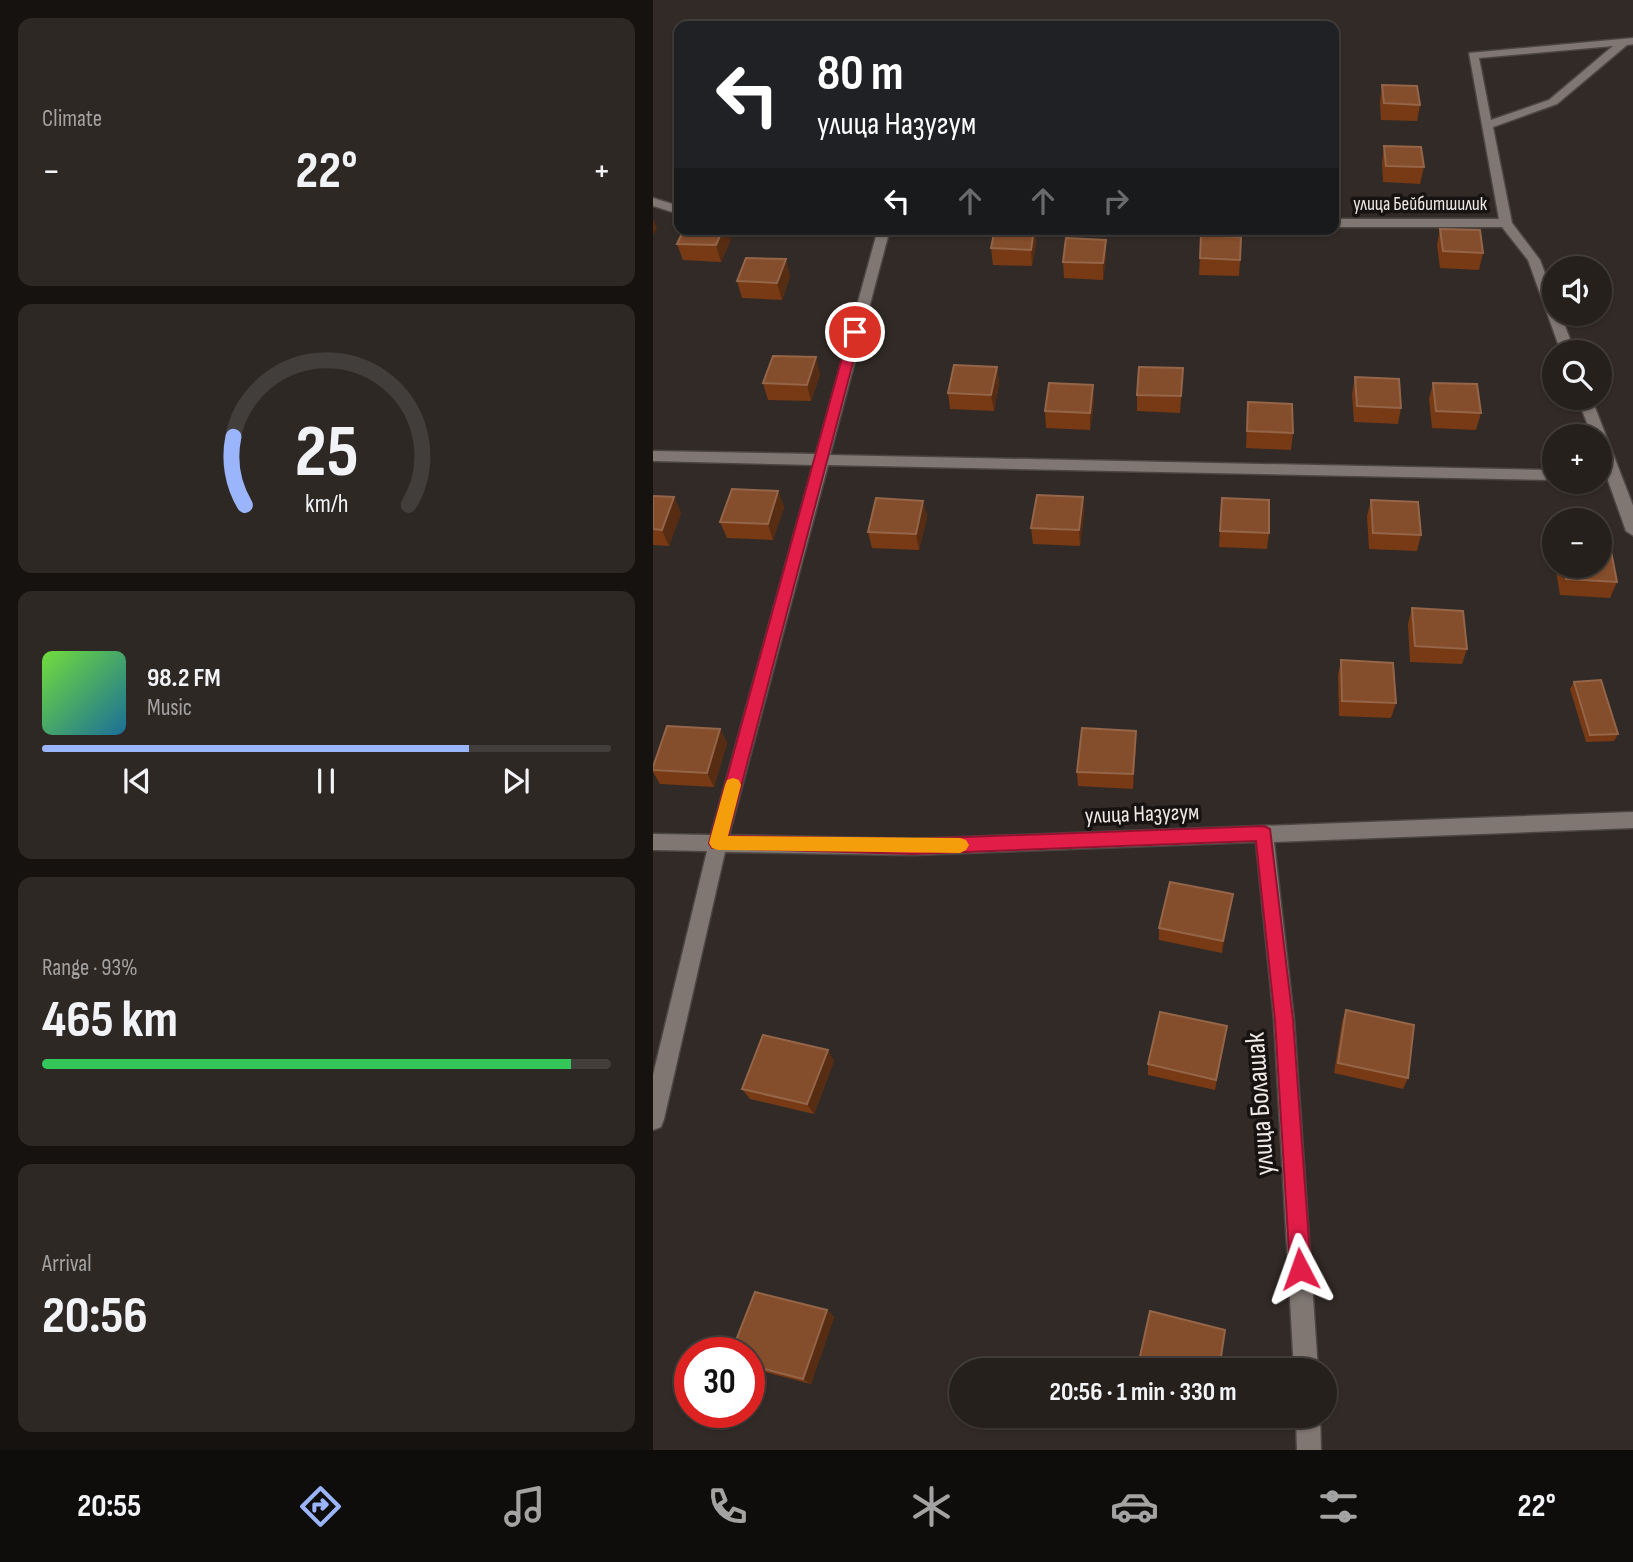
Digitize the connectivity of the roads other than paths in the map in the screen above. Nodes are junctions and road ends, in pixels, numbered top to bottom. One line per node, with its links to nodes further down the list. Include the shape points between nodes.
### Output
1 (1628, 41): 2 (street, via 1553,102); 2 (street, via 1473,55)
2 (1487, 125): 6 (street)
3 (653, 202): 4 (street)
4 (674, 208)
5 (1339, 223): 6 (street, улица Бейбитшилик)
6 (1506, 223): 8 (street, via 1534,260)
7 (881, 235): 10 (street)
8 (1564, 340)
9 (653, 456): 10 (street)
10 (820, 460): 11 (street); 17 (street)
11 (1542, 475)
12 (1612, 488): 13 (street)
13 (1633, 531)
14 (1633, 820): 15 (street, улица Назугум)
15 (1264, 834): 17 (street, улица Назугум, via 913,847); 19 (street, улица Болашак, via 1284,1020)
16 (653, 842): 17 (street, улица Назугум)
17 (718, 843): 18 (street)
18 (653, 1119)
19 (1305, 1358)
20 (1308, 1428): 21 (street)
21 (1309, 1450)

